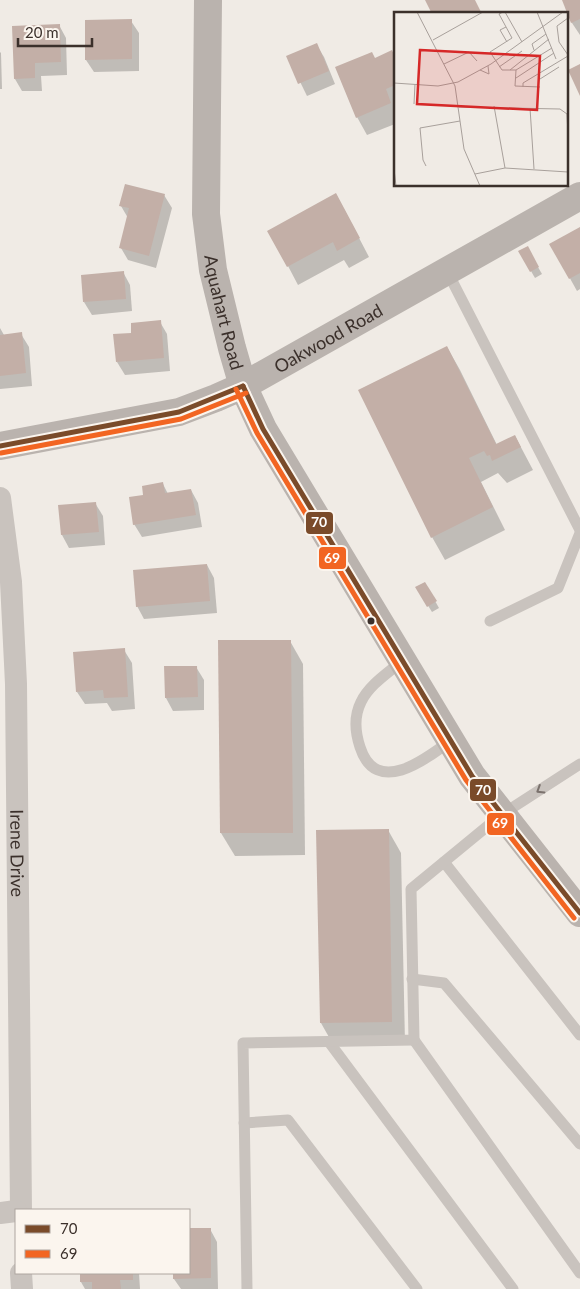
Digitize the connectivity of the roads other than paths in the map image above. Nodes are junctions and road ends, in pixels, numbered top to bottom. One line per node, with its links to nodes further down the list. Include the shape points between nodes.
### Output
1 (208, 0): 4 (street, Aquahart Road, via 206,214 213,270)
2 (580, 196): 3 (street, Oakwood Road)
3 (447, 271): 4 (street, Oakwood Road); 7 (lane)
4 (243, 386): 5 (street, Oakwood Road, via 179,412); 9 (street, Aquahart Road, via 263,429)
5 (0, 446)
6 (0, 498): 13 (street, Irene Drive, via 12,582 16,684)
7 (580, 532): 8 (lane, via 558,588)
8 (490, 621)
9 (402, 661): 10 (street, Aquahart Road); 10 (lane, via 376,683 362,701 356,732 368,763 385,773 409,768)
10 (450, 740): 12 (street, Aquahart Road)
11 (580, 764): 12 (lane, one-way to 12)
12 (501, 815): 14 (lane); 15 (street, Aquahart Road)
13 (9, 833): 22 (street, Irene Drive)
14 (444, 862): 16 (lane, via 411,889); 17 (lane)
15 (580, 913)
16 (412, 979): 18 (lane); 21 (lane, via 444,983)
17 (580, 1035)
18 (414, 1040): 19 (lane); 25 (lane)
19 (329, 1042): 20 (lane, via 243,1043); 30 (lane)
20 (244, 1123): 28 (lane); 29 (lane, via 288,1120)
21 (580, 1144)
22 (21, 1209)
23 (15, 1211): 24 (street)
24 (0, 1213)
25 (580, 1273)
26 (22, 1274): 27 (street)
27 (22, 1289)
28 (247, 1289)
29 (417, 1289)
30 (513, 1289)

